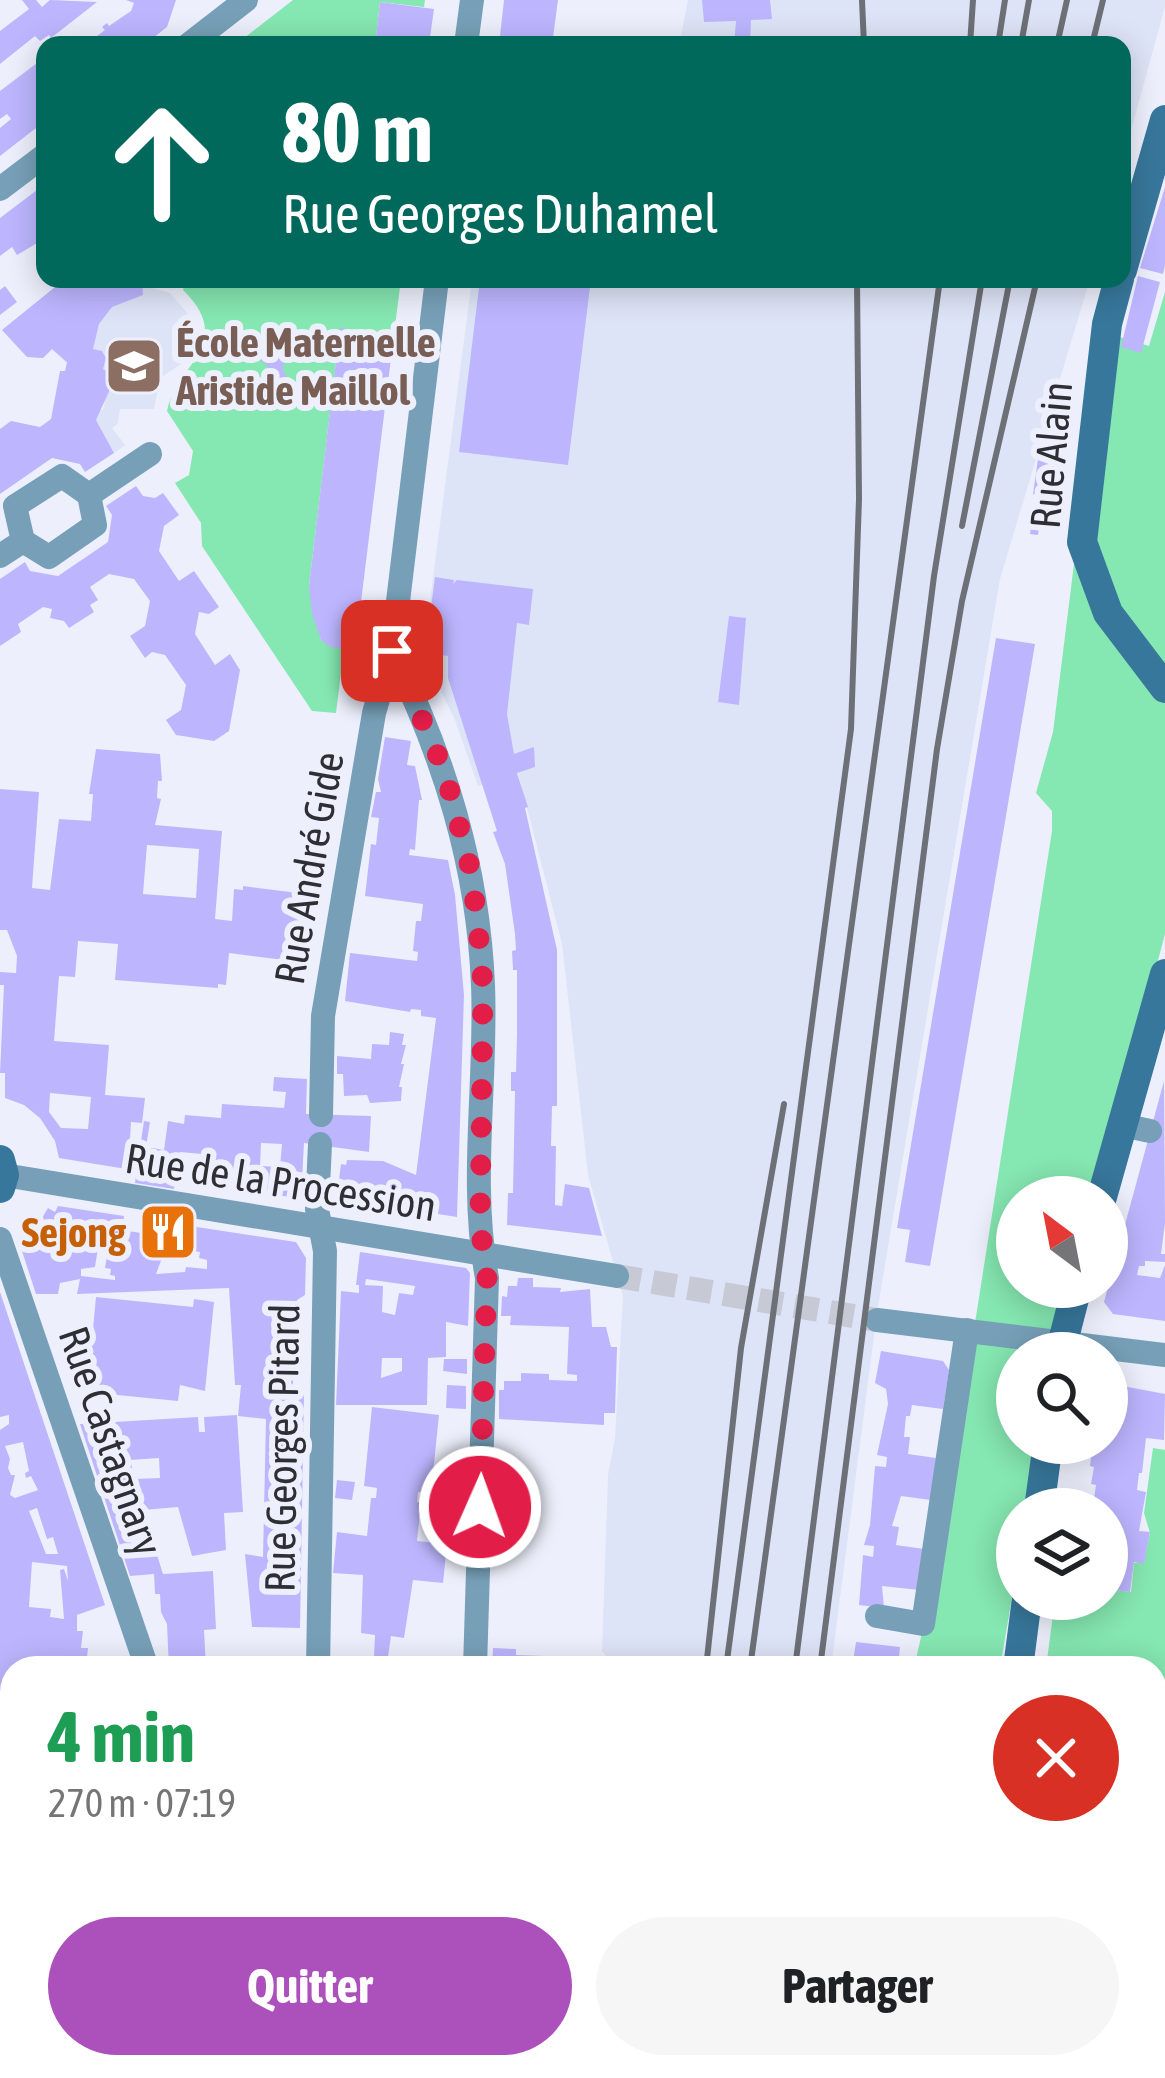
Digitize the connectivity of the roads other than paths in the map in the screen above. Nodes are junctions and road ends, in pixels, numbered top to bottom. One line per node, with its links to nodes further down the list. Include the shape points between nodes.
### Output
1 (246, 0): 3 (street)
2 (472, 0): 4 (street)
3 (200, 36)
4 (467, 36)
5 (1164, 129): 8 (main road)
6 (36, 161): 7 (street)
7 (0, 189)
8 (1131, 240)
9 (436, 288): 15 (street, Rue André Gide)
10 (1117, 288): 16 (main road, Rue Alain, via 1082,542 1108,613)
11 (150, 454): 12 (street)
12 (89, 495): 13 (street, via 95,525 49,557); 13 (street, via 62,476 15,506)
13 (23, 541): 14 (street)
14 (0, 556)
15 (392, 651): 18 (street, Rue André Gide, via 374,712 323,1016); 24 (street, via 445,772 469,863 483,985)
16 (1165, 688)
17 (1165, 974): 21 (main road, via 1136,1128)
18 (321, 1115)
19 (320, 1144): 22 (street)
20 (1, 1174): 22 (street, Rue de la Procession)
21 (1112, 1176)
22 (323, 1230): 24 (street, Rue de la Procession); 34 (street, Rue Georges Pitard)
23 (0, 1239): 33 (street, Rue Castagnary)
24 (482, 1254): 25 (street, Rue de la Procession); 35 (street)
25 (617, 1276)
26 (878, 1320): 27 (street)
27 (967, 1330): 28 (street); 31 (street, via 923,1624)
28 (996, 1335)
29 (1128, 1352): 30 (street)
30 (1165, 1355)
31 (877, 1616)
32 (1024, 1620): 36 (main road)
33 (143, 1656)
34 (318, 1656)
35 (475, 1656)
36 (1020, 1656)

